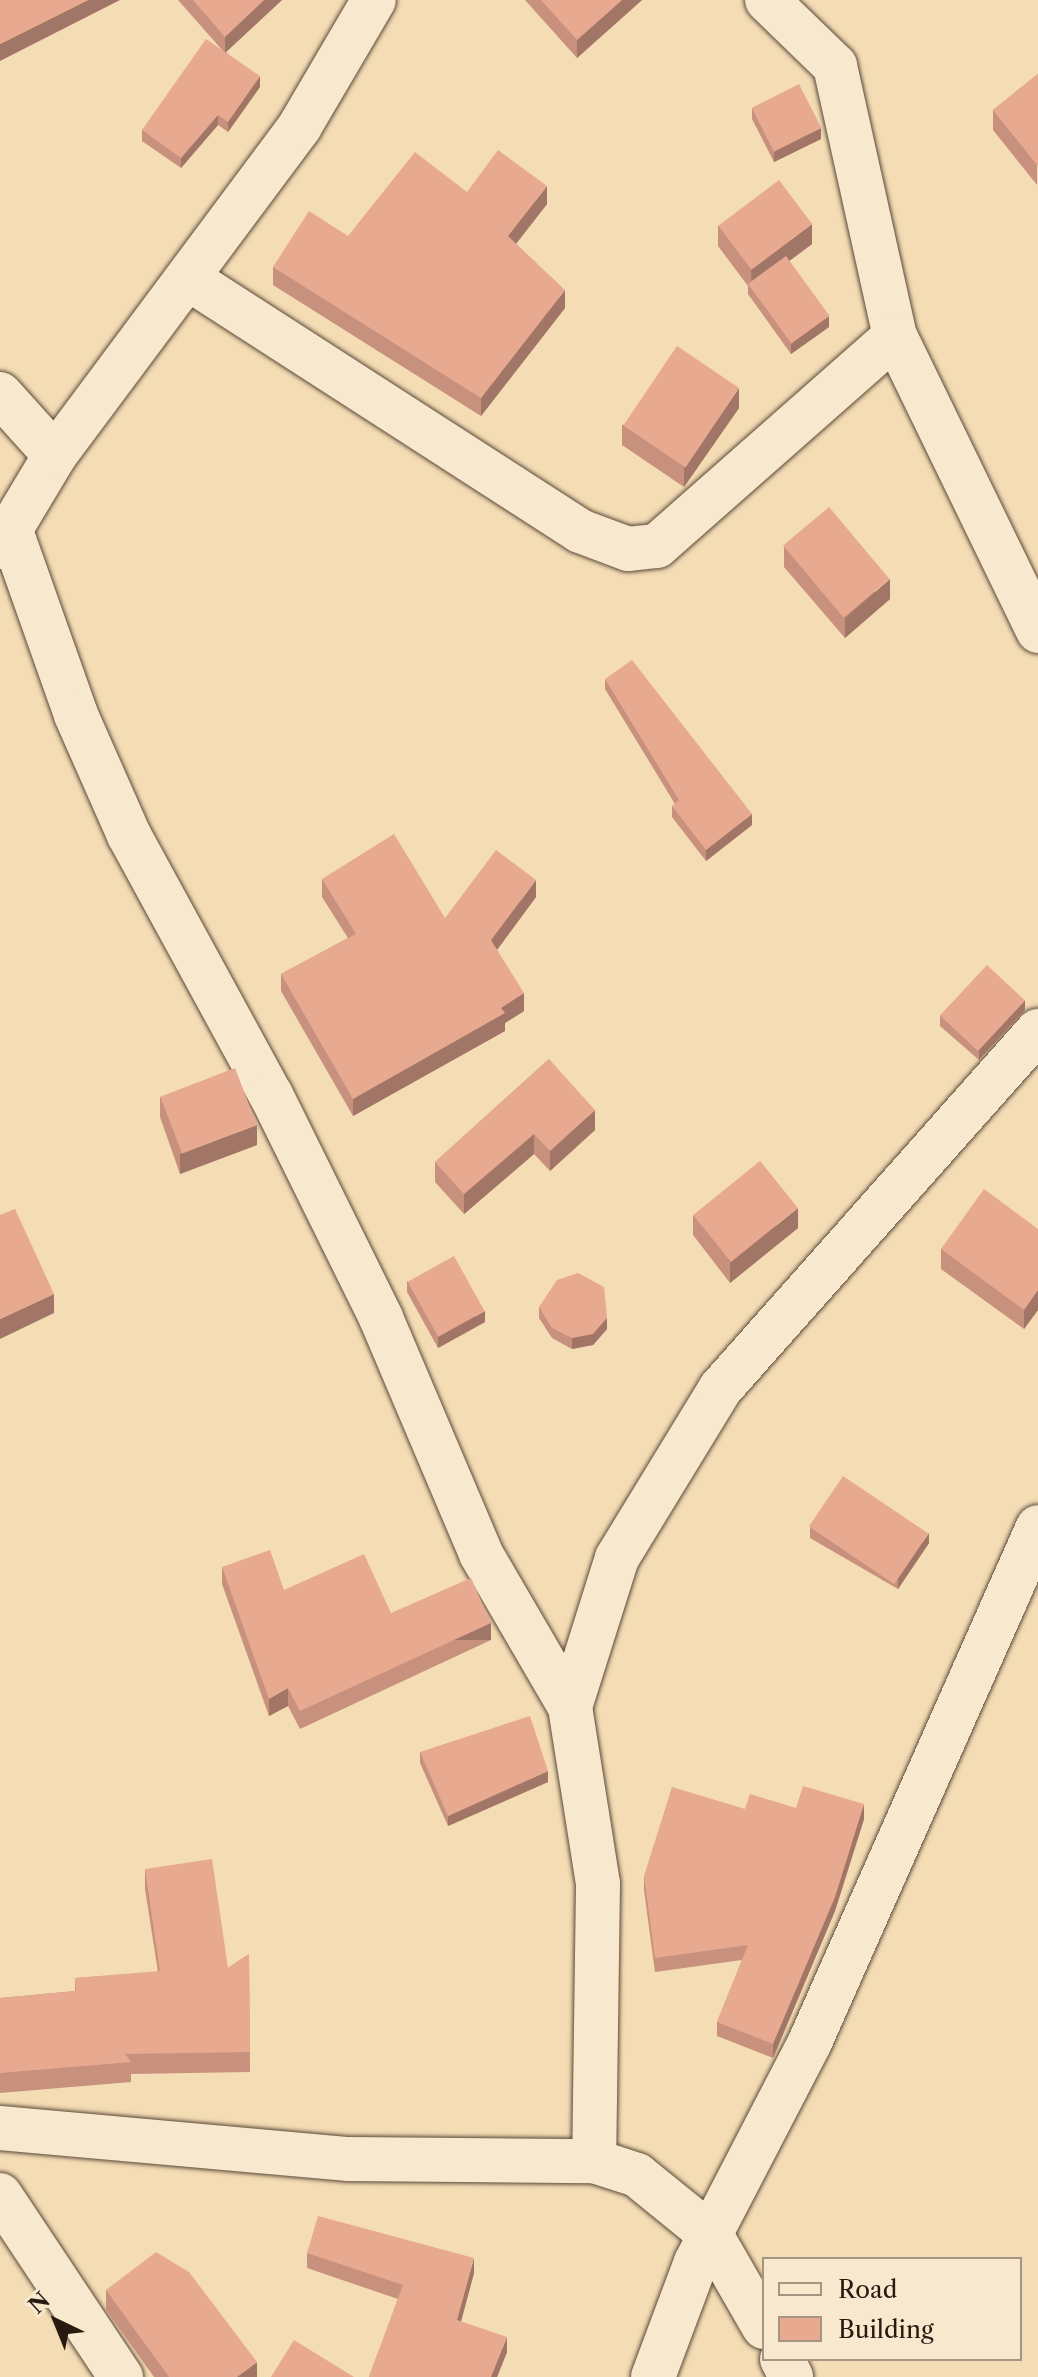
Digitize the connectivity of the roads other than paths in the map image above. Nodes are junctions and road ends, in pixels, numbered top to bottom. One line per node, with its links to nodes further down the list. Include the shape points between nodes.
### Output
1 (374, 0): 3 (street, via 300,126)
2 (767, 0): 4 (street, via 835,66)
3 (189, 279): 4 (street, via 580,531 628,549 657,546); 6 (street)
4 (895, 336): 8 (street)
5 (0, 394): 6 (street)
6 (55, 455): 7 (street)
7 (5, 539): 11 (street, via 129,835 271,1095 381,1318 481,1554)
8 (1038, 631)
9 (1038, 1031): 11 (street, via 720,1389 617,1558)
10 (1038, 1527): 15 (street, via 810,2042)
11 (570, 1707): 13 (street, via 598,1884)
12 (0, 2128): 13 (street, via 349,2159)
13 (594, 2161): 15 (street, via 637,2175)
14 (0, 2195): 17 (street)
15 (711, 2235): 16 (street); 18 (street)
16 (762, 2324)
17 (121, 2377)
18 (653, 2377)

